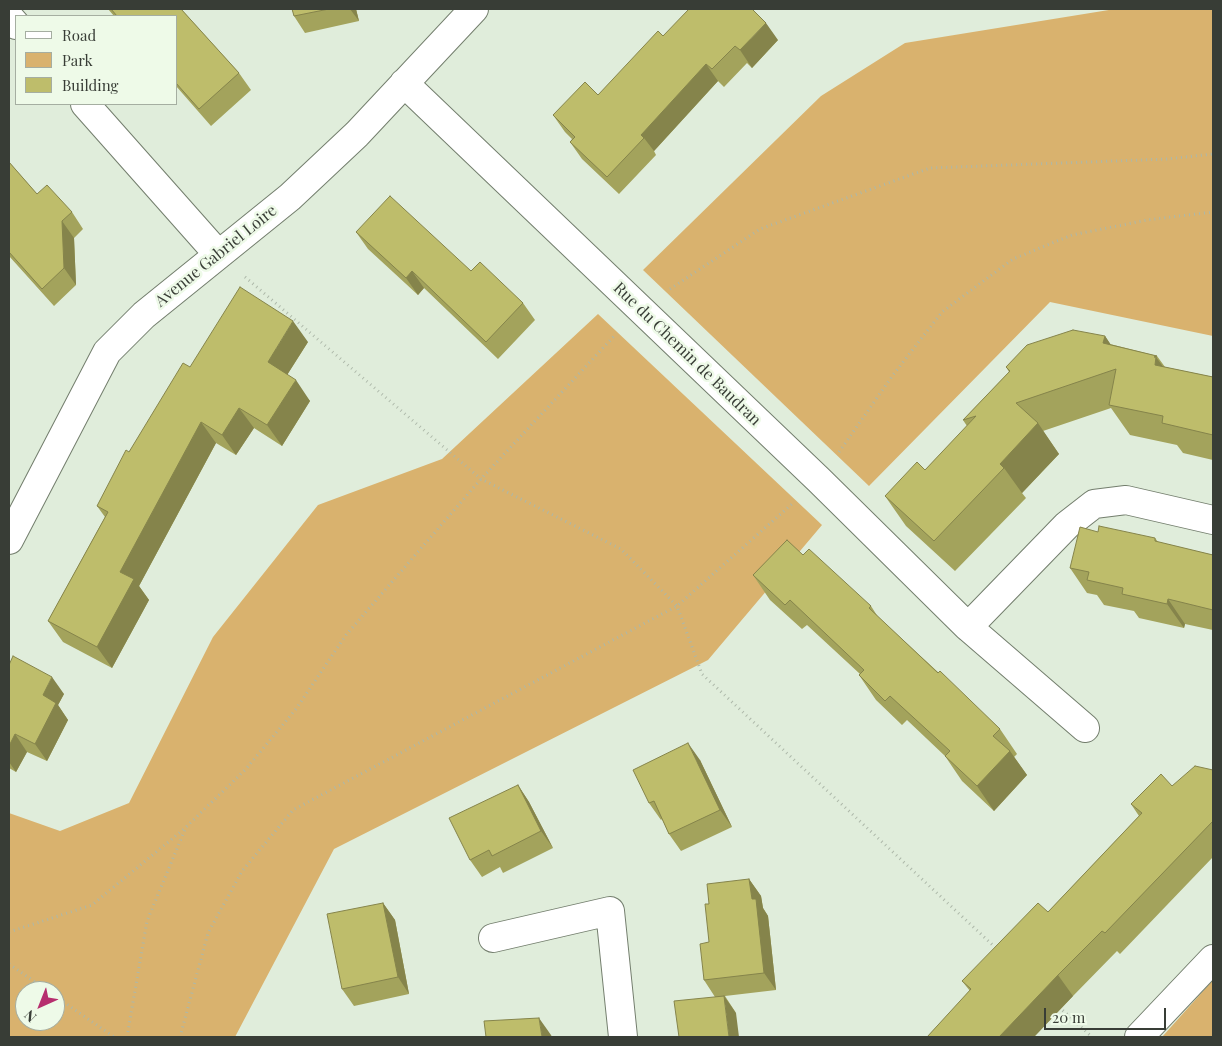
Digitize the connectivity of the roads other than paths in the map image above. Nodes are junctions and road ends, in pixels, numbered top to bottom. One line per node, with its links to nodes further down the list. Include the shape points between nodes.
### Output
1 (474, 9): 2 (street, Avenue Gabriel Loire)
2 (404, 83): 4 (street, Avenue Gabriel Loire, via 357,134 290,197); 7 (street, Rue du Chemin de Baudran)
3 (86, 105): 4 (street)
4 (218, 254): 6 (street, Avenue Gabriel Loire, via 144,315 107,352)
5 (1213, 520): 7 (street, via 1126,500 1094,504 1066,525)
6 (9, 540)
7 (968, 627): 8 (street, Rue du Chemin de Baudran)
8 (1085, 728)
9 (493, 938): 11 (street, via 610,911)
10 (1213, 959): 12 (street)
11 (623, 1037)
12 (1139, 1037)

